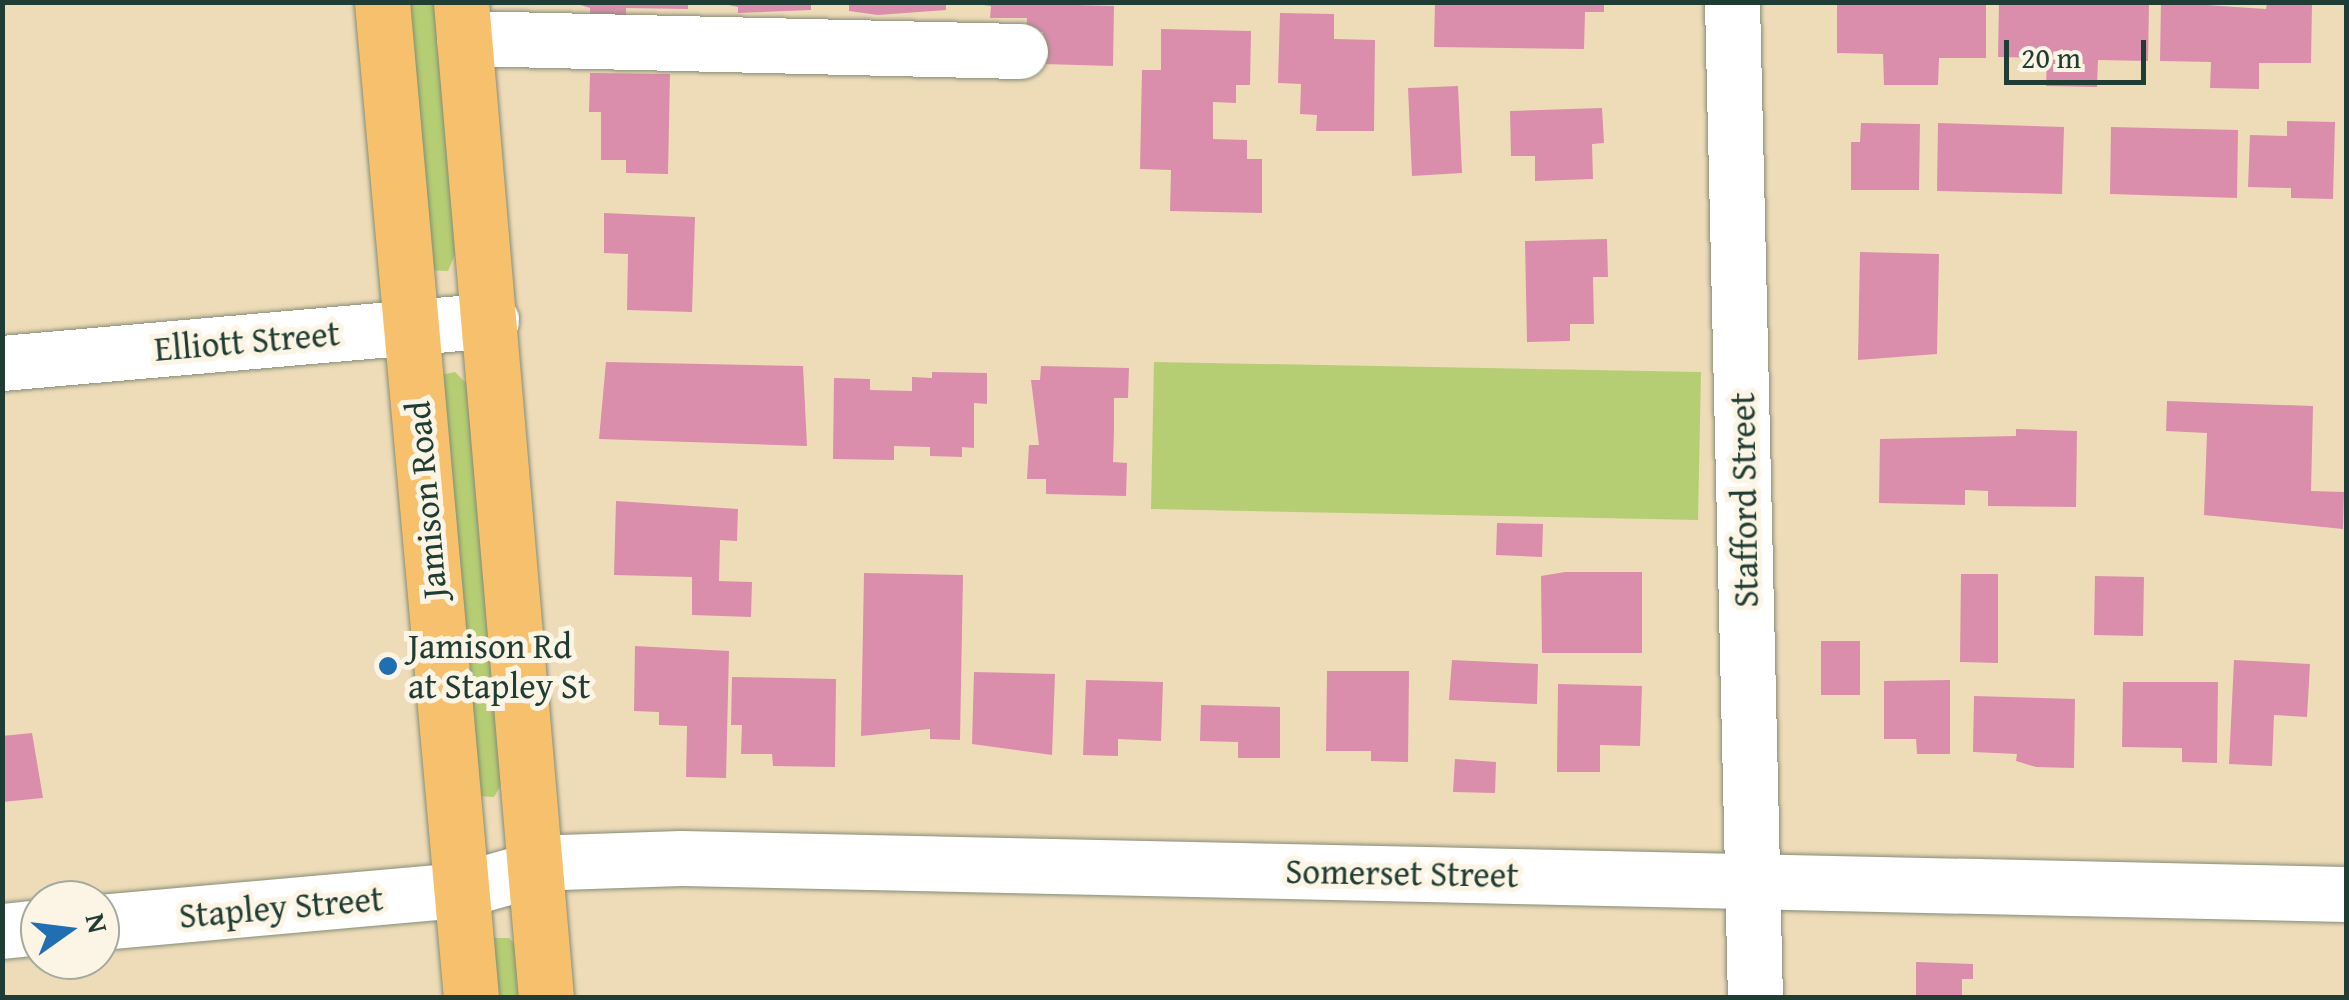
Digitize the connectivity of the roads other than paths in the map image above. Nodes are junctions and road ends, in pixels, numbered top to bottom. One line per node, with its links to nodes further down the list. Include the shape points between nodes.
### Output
1 (382, 2): 6 (main road, Jamison Road)
2 (1732, 2): 9 (street, Stafford Street)
3 (463, 20): 4 (street); 5 (main road)
4 (1020, 51)
5 (491, 320): 6 (street, Elliott Street); 8 (main road)
6 (410, 326): 7 (street, Elliott Street); 10 (main road, Jamison Road)
7 (2, 363)
8 (534, 867): 9 (street, Somerset Street, via 681,858); 10 (street, Somerset Street); 14 (main road)
9 (1752, 880): 11 (street, Somerset Street); 15 (street, Stafford Street)
10 (461, 890): 12 (street, Stapley Street); 13 (main road, Jamison Road)
11 (2346, 894)
12 (120, 920)
13 (470, 998)
14 (546, 998)
15 (1755, 998)

